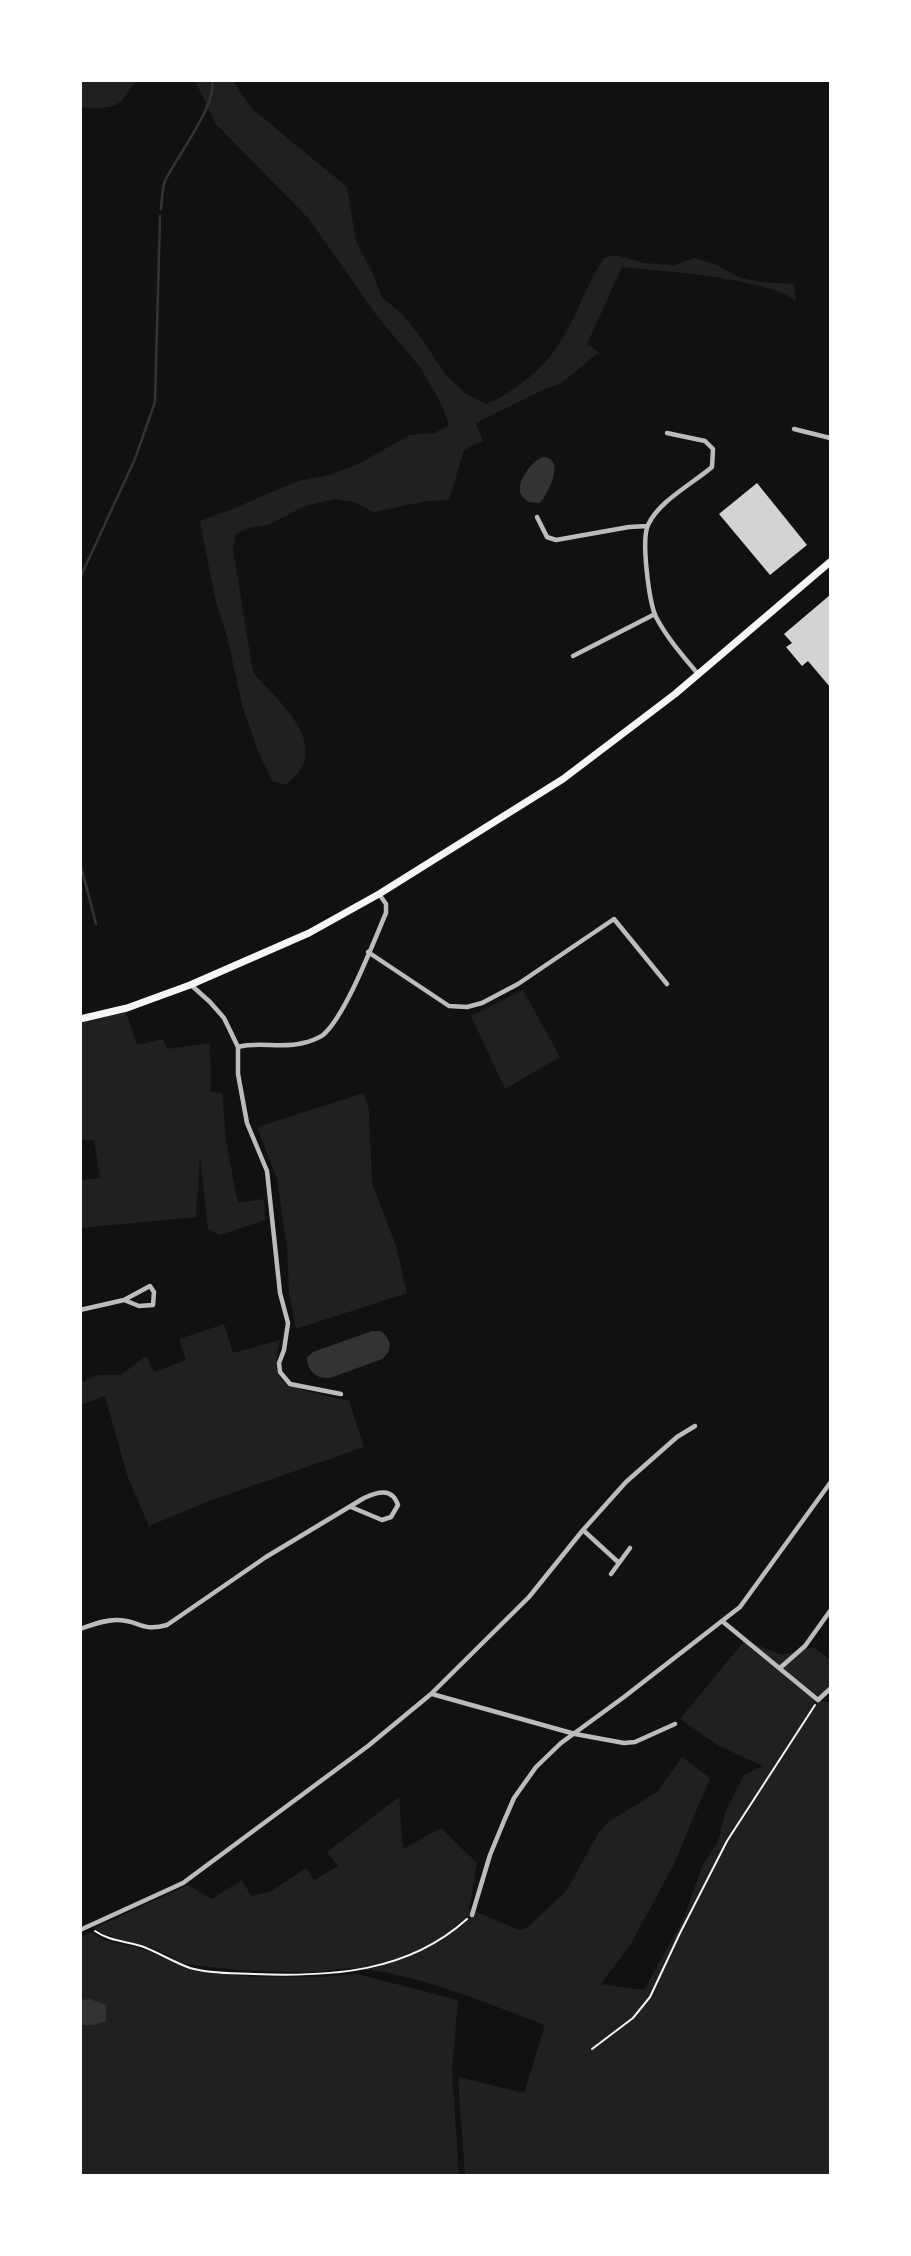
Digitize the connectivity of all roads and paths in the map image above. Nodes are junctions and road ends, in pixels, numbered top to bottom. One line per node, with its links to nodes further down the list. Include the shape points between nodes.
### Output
1 (794, 429): 3 (street)
2 (667, 433): 5 (street, via 705,442 713,449 712,467 657,512)
3 (831, 438)
4 (537, 517): 5 (street, via 547,537 556,540)
5 (647, 526): 7 (street, via 644,542)
6 (831, 562): 9 (main road)
7 (654, 614): 8 (street); 9 (street)
8 (573, 656)
9 (698, 674): 10 (main road, via 563,779)
10 (379, 894): 11 (street, via 386,913); 13 (main road, via 309,933)
11 (369, 952): 12 (street, via 449,1006 467,1007 518,984 614,919); 15 (street, via 342,1008 323,1035 304,1043)
12 (667, 984)
13 (190, 985): 14 (main road); 15 (street, via 224,1018)
14 (80, 1020)
15 (238, 1047): 18 (street, via 247,1123 267,1171 280,1293 288,1323 280,1372 290,1384)
16 (124, 1300): 16 (street, via 153,1305 154,1292 149,1286); 17 (street)
17 (80, 1310)
18 (341, 1394)
19 (695, 1426): 22 (street, via 626,1482)
20 (831, 1483): 27 (street, via 740,1607)
21 (351, 1507): 21 (street, via 382,1520 391,1517 398,1505 395,1497 381,1491); 28 (street, via 266,1557 167,1625 153,1629 119,1620)
22 (583, 1530): 24 (street); 31 (street, via 529,1597)
23 (630, 1548): 24 (street)
24 (618, 1562): 25 (street)
25 (611, 1574)
26 (831, 1611): 29 (street, via 805,1646)
27 (722, 1621): 29 (street); 34 (street)
28 (80, 1629)
29 (780, 1668): 32 (street)
30 (831, 1689): 32 (street)
31 (431, 1694): 34 (street); 36 (street, via 183,1883)
32 (818, 1700): 38 (path, via 727,1841 650,1997 633,2018)
33 (675, 1724): 34 (street, via 635,1742)
34 (575, 1734): 35 (street, via 536,1767 514,1798)
35 (472, 1915): 36 (path, via 432,1945 401,1958 356,1971 310,1976 190,1968 140,1946 105,1938)
36 (89, 1927): 37 (street)
37 (80, 1930)
38 (592, 2049)

